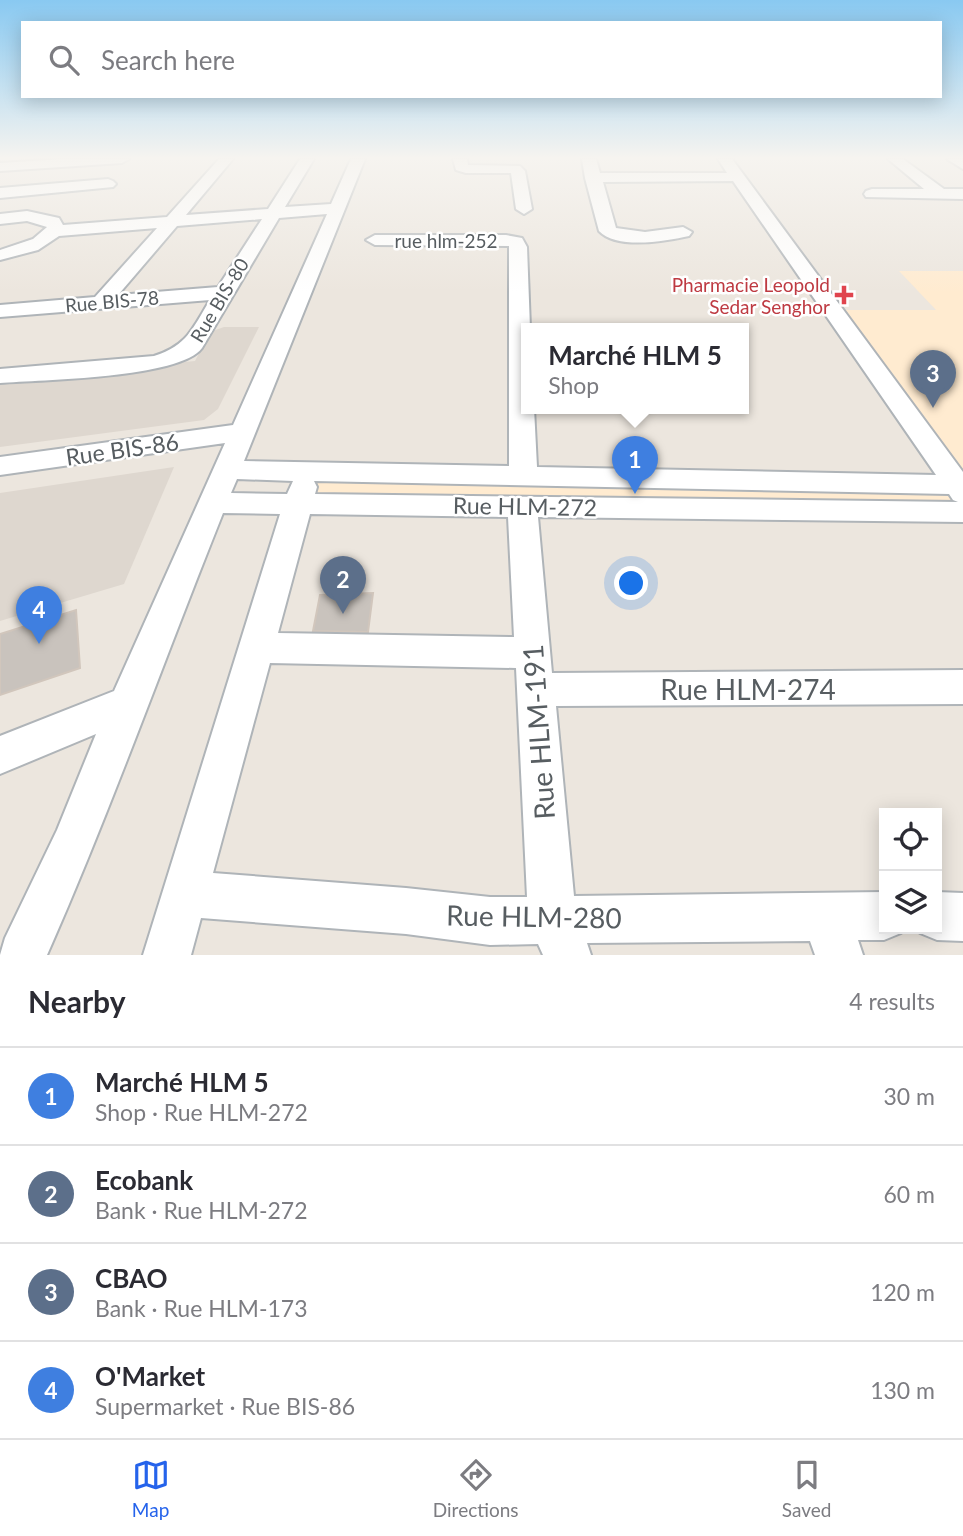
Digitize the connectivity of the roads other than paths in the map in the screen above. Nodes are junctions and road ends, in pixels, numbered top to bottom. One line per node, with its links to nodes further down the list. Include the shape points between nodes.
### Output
1 (81, 204): 13 (street)
2 (186, 204): 12 (street)
3 (278, 204): 10 (street, Rue BIS-80)
4 (340, 204): 8 (street)
5 (523, 204): 9 (street)
6 (600, 204): 14 (street, via 608,231 629,236)
7 (757, 204): 27 (street)
8 (338, 208): 10 (street); 22 (street)
9 (524, 209)
10 (271, 214): 12 (street); 18 (street, Rue BIS-80)
11 (0, 219): 13 (street, via 27,216)
12 (170, 222): 13 (street); 19 (street)
13 (54, 226): 17 (street, via 51,236)
14 (683, 232)
15 (375, 240): 16 (street, rue hlm-252)
16 (516, 242): 26 (street, Rue HLM-191)
17 (0, 255)
18 (224, 293): 19 (street, Rue BIS-78); 21 (street, Rue BIS-80, via 191,348 178,356 157,363)
19 (102, 302): 20 (street, Rue BIS-78)
20 (0, 311)
21 (0, 376)
22 (243, 432): 23 (street, Rue BIS-86); 24 (street)
23 (0, 466)
24 (227, 470): 25 (street, Rue HLM-272); 28 (street)
25 (303, 488): 26 (street, Rue HLM-272); 28 (street, Rue HLM-272); 29 (street)
26 (522, 491): 27 (street, Rue HLM-272); 30 (street, Rue HLM-191)
27 (961, 494)
28 (214, 503): 32 (street)
29 (255, 648): 30 (street, Rue HLM-274); 34 (street)
30 (533, 672): 31 (street, Rue HLM-274); 39 (street, Rue HLM-191)
31 (963, 687)
32 (128, 703): 33 (street); 40 (street, via 73,845)
33 (0, 755)
34 (184, 894): 39 (street, Rue HLM-280, via 406,911 490,921); 41 (street)
35 (942, 916): 36 (street)
36 (963, 917)
37 (879, 918): 38 (street, Rue HLM-280)
38 (833, 935): 39 (street, Rue HLM-280)
39 (559, 937)
40 (22, 955)
41 (167, 955)

